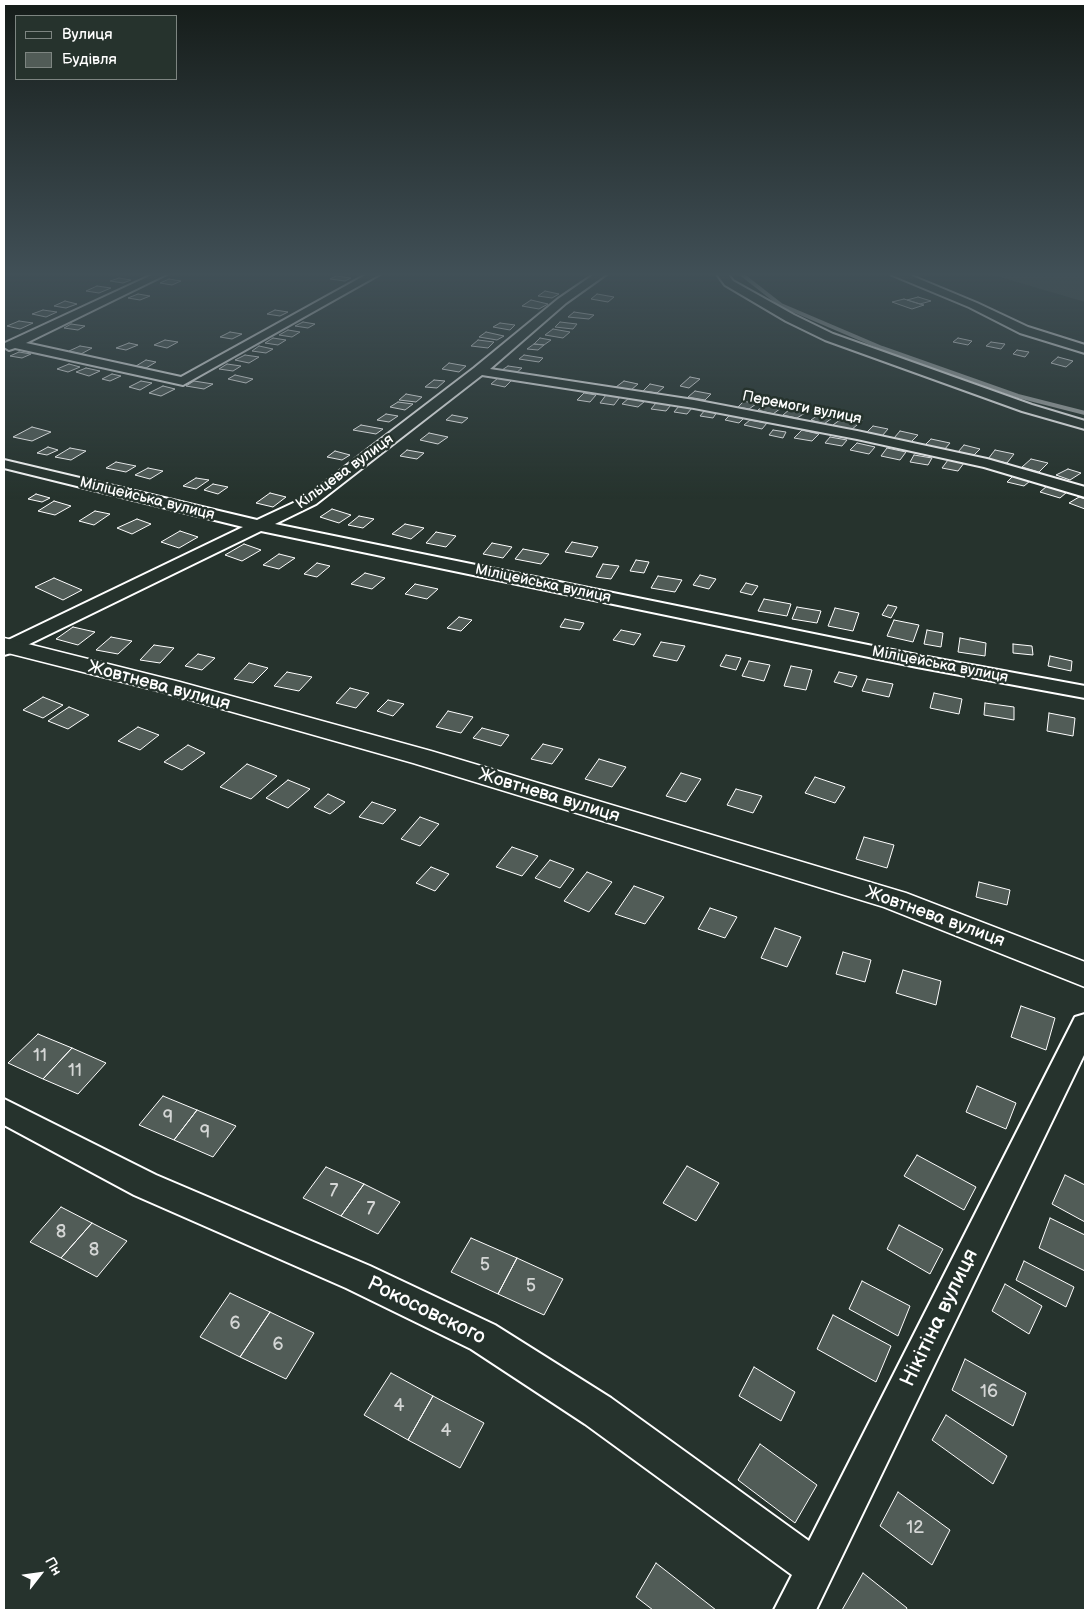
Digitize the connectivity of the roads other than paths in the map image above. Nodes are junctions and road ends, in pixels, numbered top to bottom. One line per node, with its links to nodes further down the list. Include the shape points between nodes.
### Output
1 (21, 348): 2 (street, via 183,381)
2 (242, 348)
3 (506, 348): 5 (street, Кільцева вулиця)
4 (861, 348): 6 (street, via 1027,408)
5 (479, 371): 8 (street, Перемоги вулиця, via 694,404 857,435 988,463); 9 (street, Кільцева вулиця, via 310,501)
6 (1085, 425)
7 (4, 464): 9 (street, Міліцейська вулиця)
8 (1085, 492)
9 (260, 526): 10 (street, Кільцева вулиця); 11 (street, Міліцейська вулиця, via 898,657)
10 (5, 647): 12 (main road, Жовтнева вулиця, via 171,688 422,758 895,900)
11 (1085, 692)
12 (1085, 975)
13 (1085, 1025): 15 (street, Нікітіна вулиця)
14 (4, 1111): 15 (street, Рокосовского, via 145,1185 358,1277 483,1337 598,1411)
15 (816, 1569): 16 (street, Нікітіна вулиця)
16 (794, 1610)

